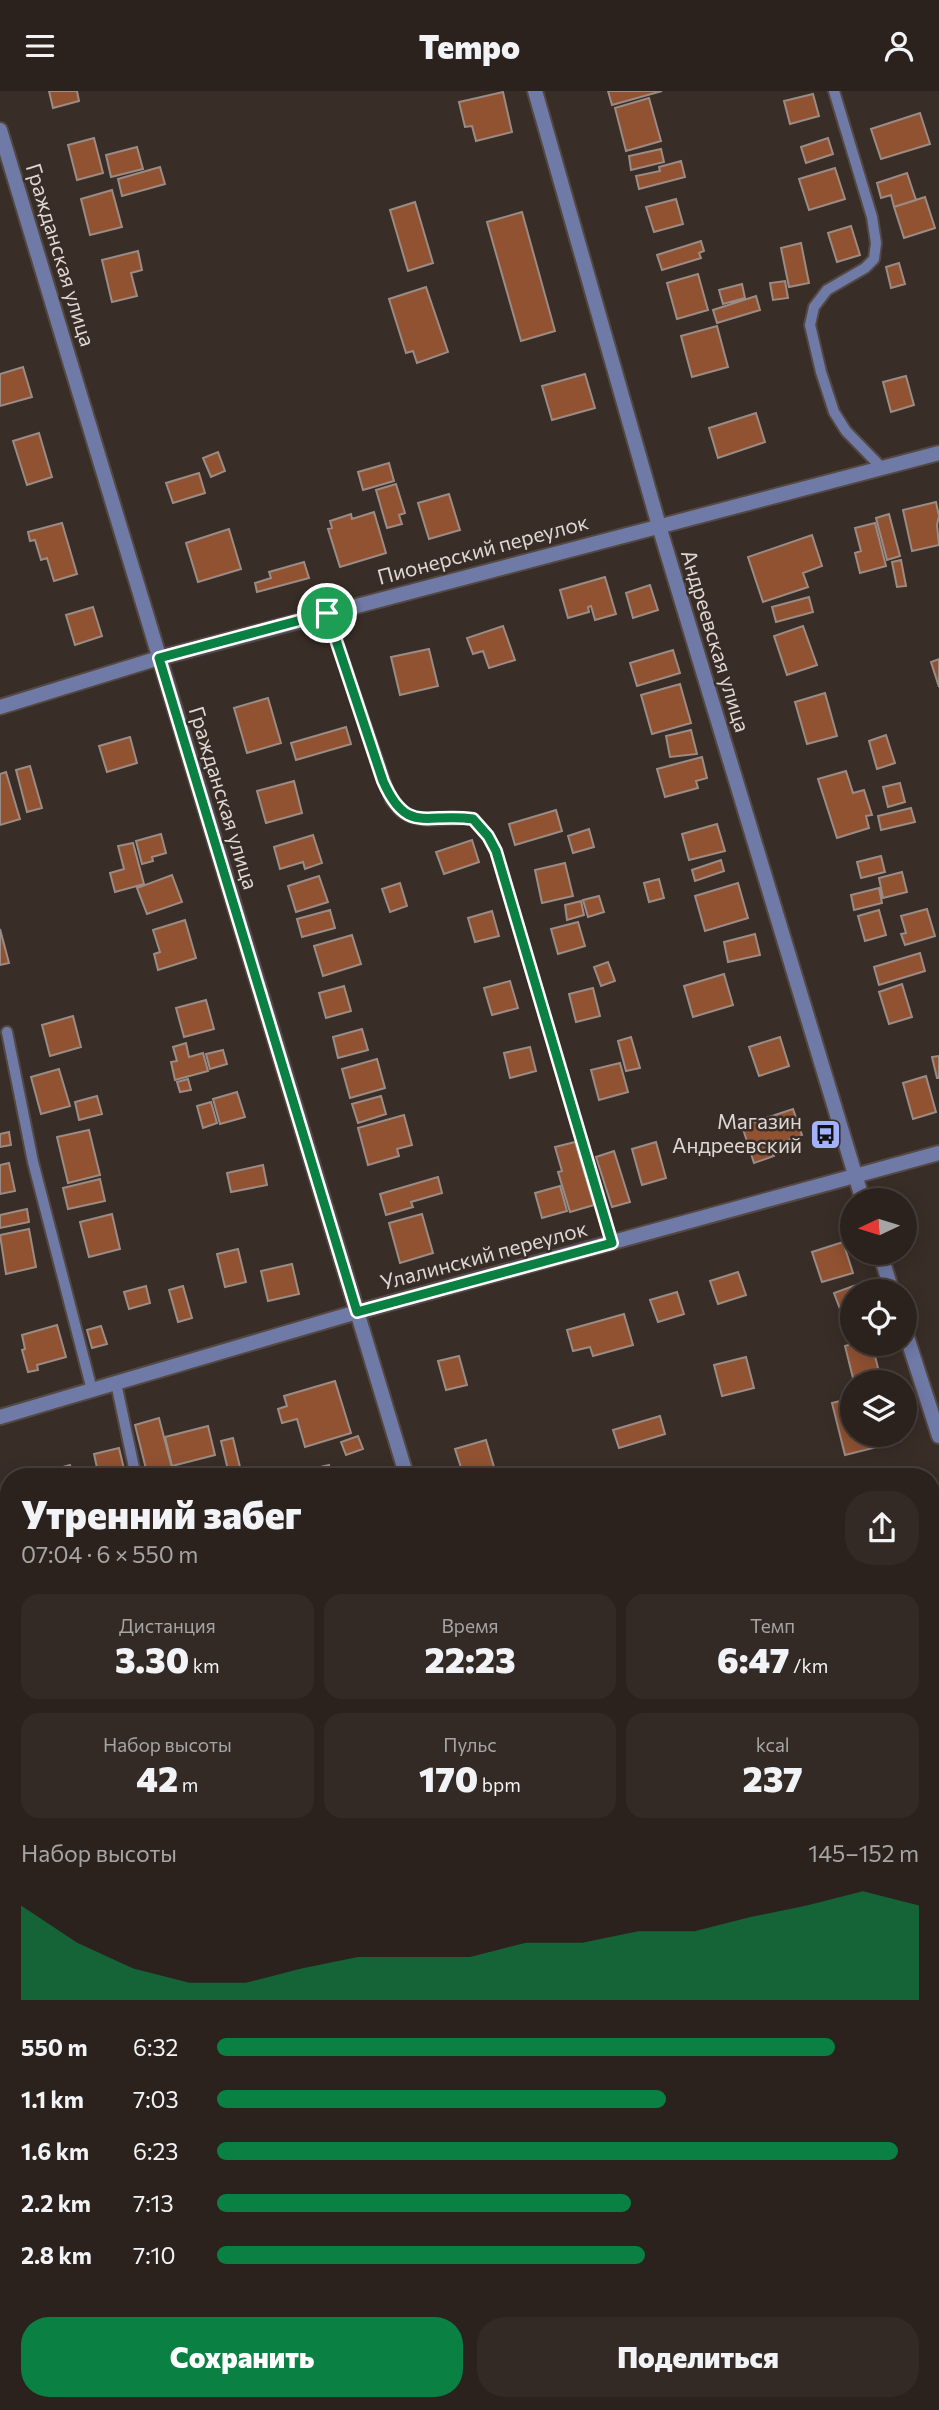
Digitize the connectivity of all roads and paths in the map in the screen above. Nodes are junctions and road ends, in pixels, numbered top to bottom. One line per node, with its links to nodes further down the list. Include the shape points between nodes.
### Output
1 (535, 91): 6 (street, Андреевская улица)
2 (834, 91): 5 (lane, via 876,243 874,259 865,268 827,289 814,307 810,325 834,412)
3 (0, 130): 8 (street, Гражданская улица)
4 (939, 453): 5 (street, Пионерский переулок)
5 (882, 468): 6 (street, Пионерский переулок)
6 (659, 526): 7 (street, Пионерский переулок); 12 (street, Андреевская улица)
7 (327, 613): 8 (street, Пионерский переулок); 14 (lane, via 391,800 404,814 431,820 473,819 496,851)
8 (159, 658): 9 (street, Пионерский переулок); 15 (street, Гражданская улица)
9 (0, 707)
10 (7, 1032): 18 (lane, via 33,1162)
11 (939, 1153): 12 (street, Улалинский переулок)
12 (855, 1177): 13 (street, Андреевская улица); 14 (street, Улалинский переулок)
13 (859, 1188)
14 (612, 1243): 15 (street, Улалинский переулок)
15 (357, 1312): 17 (street, Улалинский переулок); 22 (street, Гражданская улица)
16 (913, 1356): 20 (street)
17 (116, 1383): 18 (street, Улалинский переулок); 21 (lane)
18 (92, 1390): 19 (street, Улалинский переулок)
19 (0, 1417)
20 (939, 1436)
21 (134, 1468)
22 (404, 1468)

